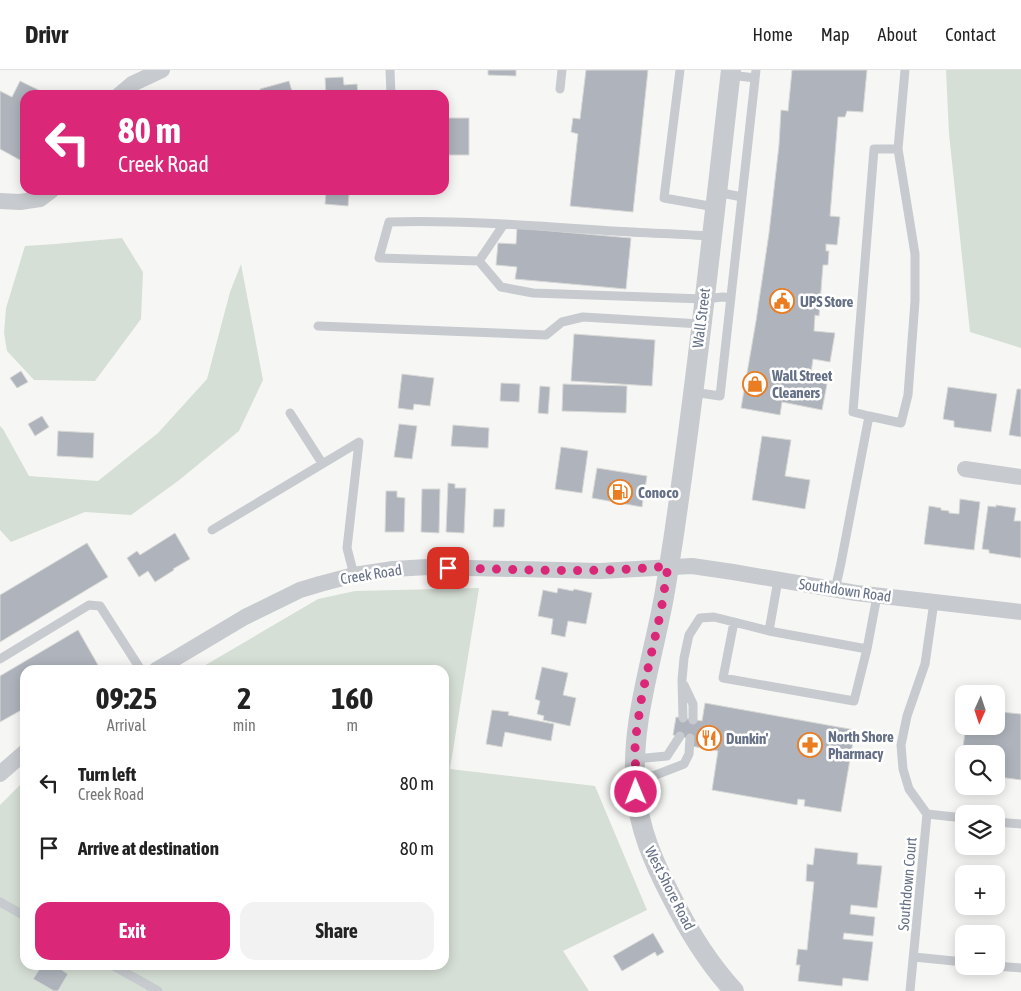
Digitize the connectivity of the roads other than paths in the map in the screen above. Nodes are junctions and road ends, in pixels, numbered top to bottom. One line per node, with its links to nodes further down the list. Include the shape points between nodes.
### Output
1 (162, 70): 9 (street)
2 (390, 70): 10 (lane)
3 (562, 70): 8 (lane)
4 (680, 70): 14 (lane, via 664,198)
5 (905, 70): 11 (lane)
6 (731, 73): 7 (lane); 14 (street, Wall Street)
7 (756, 74): 13 (lane)
8 (560, 89)
9 (125, 90)
10 (391, 90)
11 (898, 149): 25 (lane, via 874,149 853,412); 25 (lane, via 915,254 908,394 901,423)
12 (45, 195): 15 (street, via 20,202)
13 (742, 197): 14 (lane); 19 (lane)
14 (716, 200): 17 (street, Wall Street)
15 (0, 201)
16 (504, 224): 17 (lane); 18 (lane); 18 (lane, via 389,222 379,258)
17 (711, 236): 20 (street, Wall Street)
18 (479, 261): 20 (lane, via 501,287 533,293)
19 (731, 298): 20 (lane); 23 (lane, via 720,396)
20 (704, 299): 21 (street, Wall Street)
21 (701, 324): 22 (lane, via 583,317 562,322 546,335); 23 (street, Wall Street)
22 (318, 326)
23 (692, 392): 30 (street, Wall Street)
24 (290, 413): 26 (lane)
25 (869, 416): 33 (lane)
26 (322, 463): 29 (lane); 31 (lane, via 359,442 347,548)
27 (965, 469): 28 (street)
28 (1021, 477)
29 (212, 530)
30 (668, 566): 31 (street, Creek Road, via 635,570 410,568); 32 (street, Southdown Road, via 708,568); 49 (street, West Shore Road, via 637,728)
31 (354, 575): 42 (street, Creek Road, via 300,590 266,606)
32 (778, 580): 33 (street, Southdown Road); 38 (lane)
33 (834, 590): 34 (street, Southdown Road)
34 (878, 596): 35 (street, Southdown Road); 39 (lane)
35 (934, 602): 36 (street, Southdown Road); 51 (lane, via 925,664 907,716 901,746 909,789)
36 (1021, 612)
37 (734, 622): 38 (lane); 39 (lane, via 723,678 854,701); 43 (lane, via 714,617 700,618 690,635)
38 (769, 631): 39 (lane)
39 (867, 648)
40 (0, 659): 41 (lane, via 89,605 100,606)
41 (138, 665)
42 (164, 665)
43 (682, 680): 44 (lane); 45 (lane, via 693,704)
44 (683, 718)
45 (693, 720)
46 (680, 736): 49 (lane, via 667,756)
47 (690, 738): 49 (lane, via 684,764 653,776)
48 (20, 756): 50 (street)
49 (635, 766): 63 (street, West Shore Road, via 638,808 655,864 694,937)
50 (0, 774)
51 (927, 814): 52 (lane); 57 (lane, Southdown Court)
52 (955, 817)
53 (1005, 823): 54 (lane)
54 (1021, 824)
55 (0, 902): 56 (lane)
56 (20, 913)
57 (914, 957): 58 (lane); 64 (lane, Southdown Court)
58 (955, 961)
59 (1005, 967): 60 (lane)
60 (1021, 968)
61 (121, 970): 62 (lane)
62 (158, 991)
63 (734, 991)
64 (910, 991)

